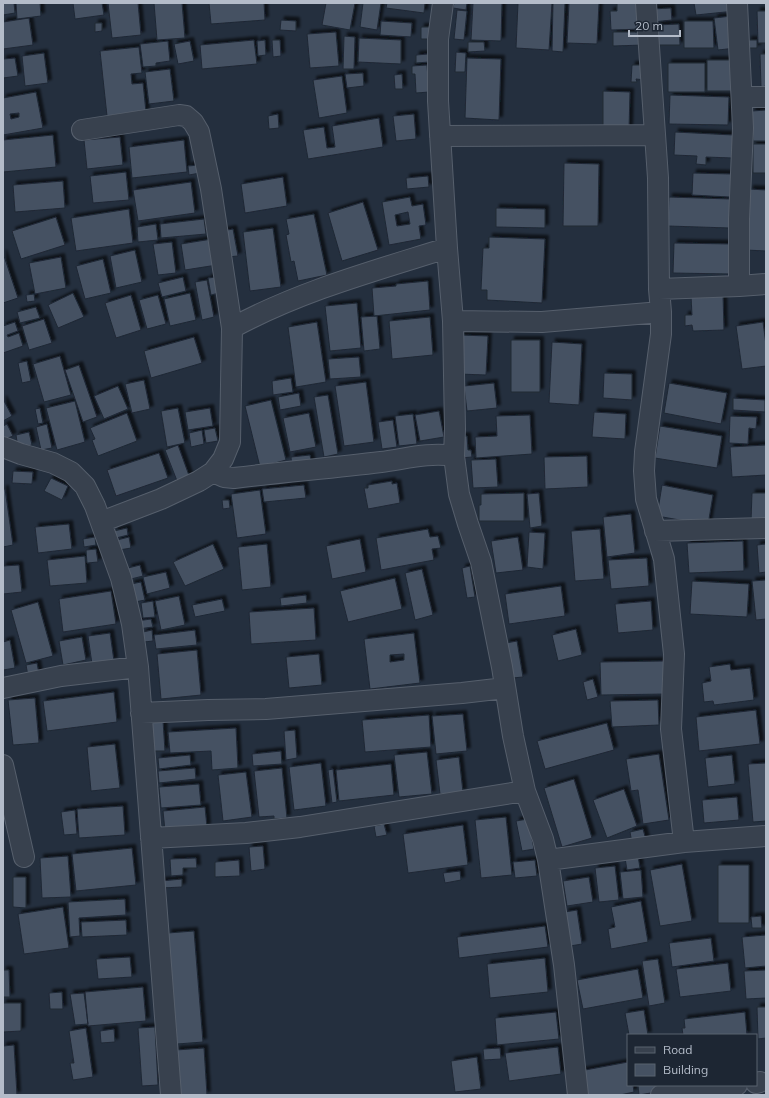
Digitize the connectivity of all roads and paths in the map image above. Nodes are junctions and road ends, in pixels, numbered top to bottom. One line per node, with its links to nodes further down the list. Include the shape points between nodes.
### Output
1 (443, 3): 8 (street, via 438,39)
2 (646, 3): 7 (street)
3 (737, 3): 4 (street)
4 (742, 97): 5 (street); 11 (street)
5 (766, 97)
6 (82, 130): 15 (street, via 179,115 186,116 193,122 199,132 211,189)
7 (655, 135): 8 (street); 12 (street)
8 (440, 136): 9 (street)
9 (446, 248): 14 (street); 15 (street, via 330,285 267,310)
10 (766, 284): 11 (street)
11 (739, 286): 12 (street)
12 (659, 289): 13 (street)
13 (661, 312): 14 (street, via 542,322); 21 (street, via 661,334 644,472 646,499)
14 (453, 321): 17 (street)
15 (232, 328): 18 (street, via 230,442 223,459)
16 (3, 447): 19 (street, via 71,472 85,486)
17 (454, 456): 18 (street, via 427,455 234,478); 24 (street, via 459,494 481,562)
18 (213, 472): 19 (street, via 168,496)
19 (101, 522): 22 (street, via 121,578 132,624)
20 (766, 528): 21 (street)
21 (655, 531): 30 (street, via 664,559 674,654 671,729)
22 (138, 668): 23 (street, via 61,676); 25 (street)
23 (3, 688)
24 (505, 688): 25 (street, via 266,710); 27 (street)
25 (141, 713): 29 (street)
26 (3, 765): 31 (street)
27 (525, 791): 29 (street, via 300,828); 32 (street)
28 (766, 836): 30 (street)
29 (151, 838): 34 (street)
30 (684, 842): 32 (street)
31 (24, 857)
32 (548, 860): 35 (street, via 564,965)
33 (729, 1086): 36 (street)
34 (171, 1095)
35 (578, 1095)
36 (661, 1095)

